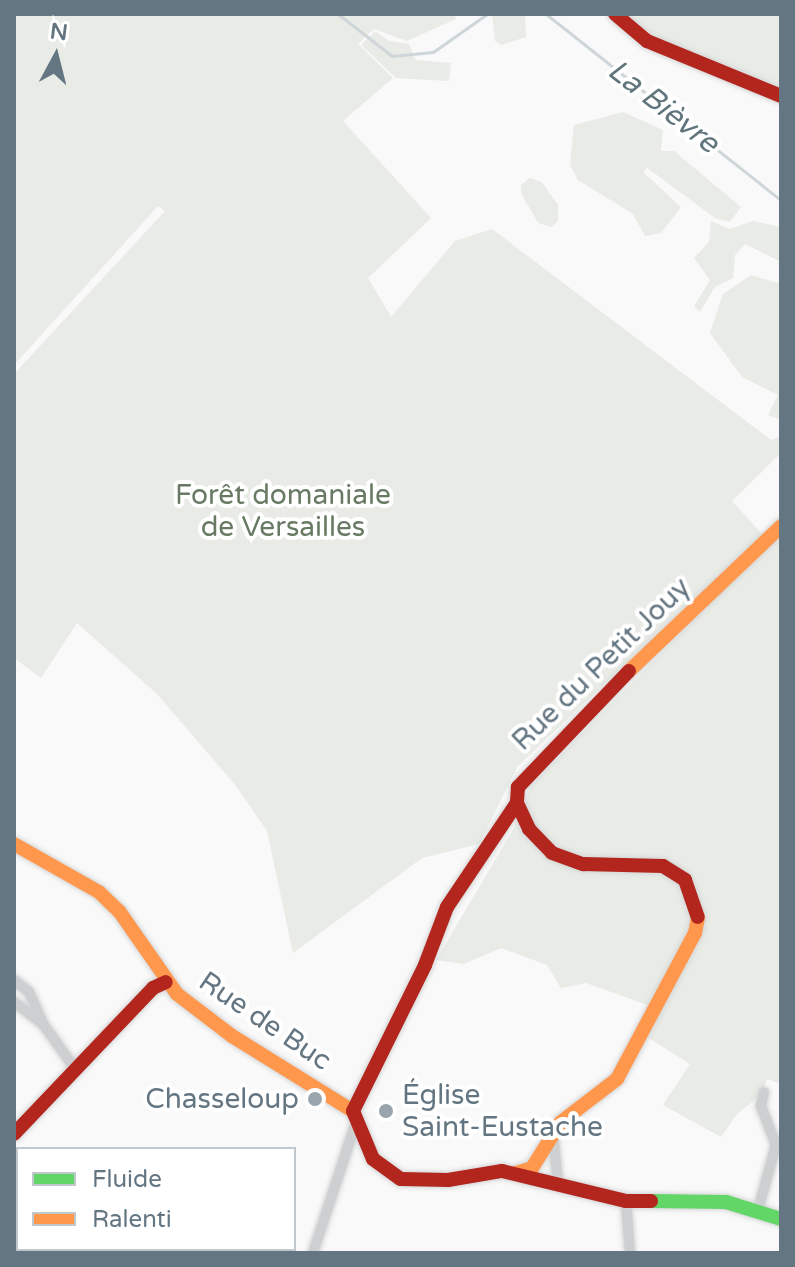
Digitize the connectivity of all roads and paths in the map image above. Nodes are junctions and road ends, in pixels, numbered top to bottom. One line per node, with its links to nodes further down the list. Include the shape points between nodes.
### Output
1 (615, 14): 2 (street, via 647,41)
2 (781, 96)
3 (781, 526): 4 (street, Rue du Petit Jouy, via 548,750 518,787)
4 (517, 803): 12 (street, Rue du Petit Jouy, via 447,907); 13 (street, via 529,829 552,853 583,864 663,866 685,880 699,911 695,933 617,1079)
5 (14, 844): 7 (street, Rue de Buc, via 99,892 119,911)
6 (14, 980): 9 (street, via 34,1000)
7 (166, 982): 10 (street, via 153,988); 12 (street, Rue de Buc, via 232,1036)
8 (14, 1002): 9 (street)
9 (43, 1024): 10 (street)
10 (76, 1070): 14 (street)
11 (764, 1092): 18 (street, via 761,1106 776,1145)
12 (354, 1116): 15 (street, via 373,1159 401,1179); 20 (street)
13 (553, 1131): 15 (street, via 532,1168); 16 (street)
14 (14, 1134)
15 (516, 1173): 16 (street)
16 (558, 1183): 17 (street)
17 (626, 1201): 18 (street); 21 (street)
18 (761, 1205): 19 (street)
19 (781, 1219)
20 (313, 1253)
21 (630, 1253)

